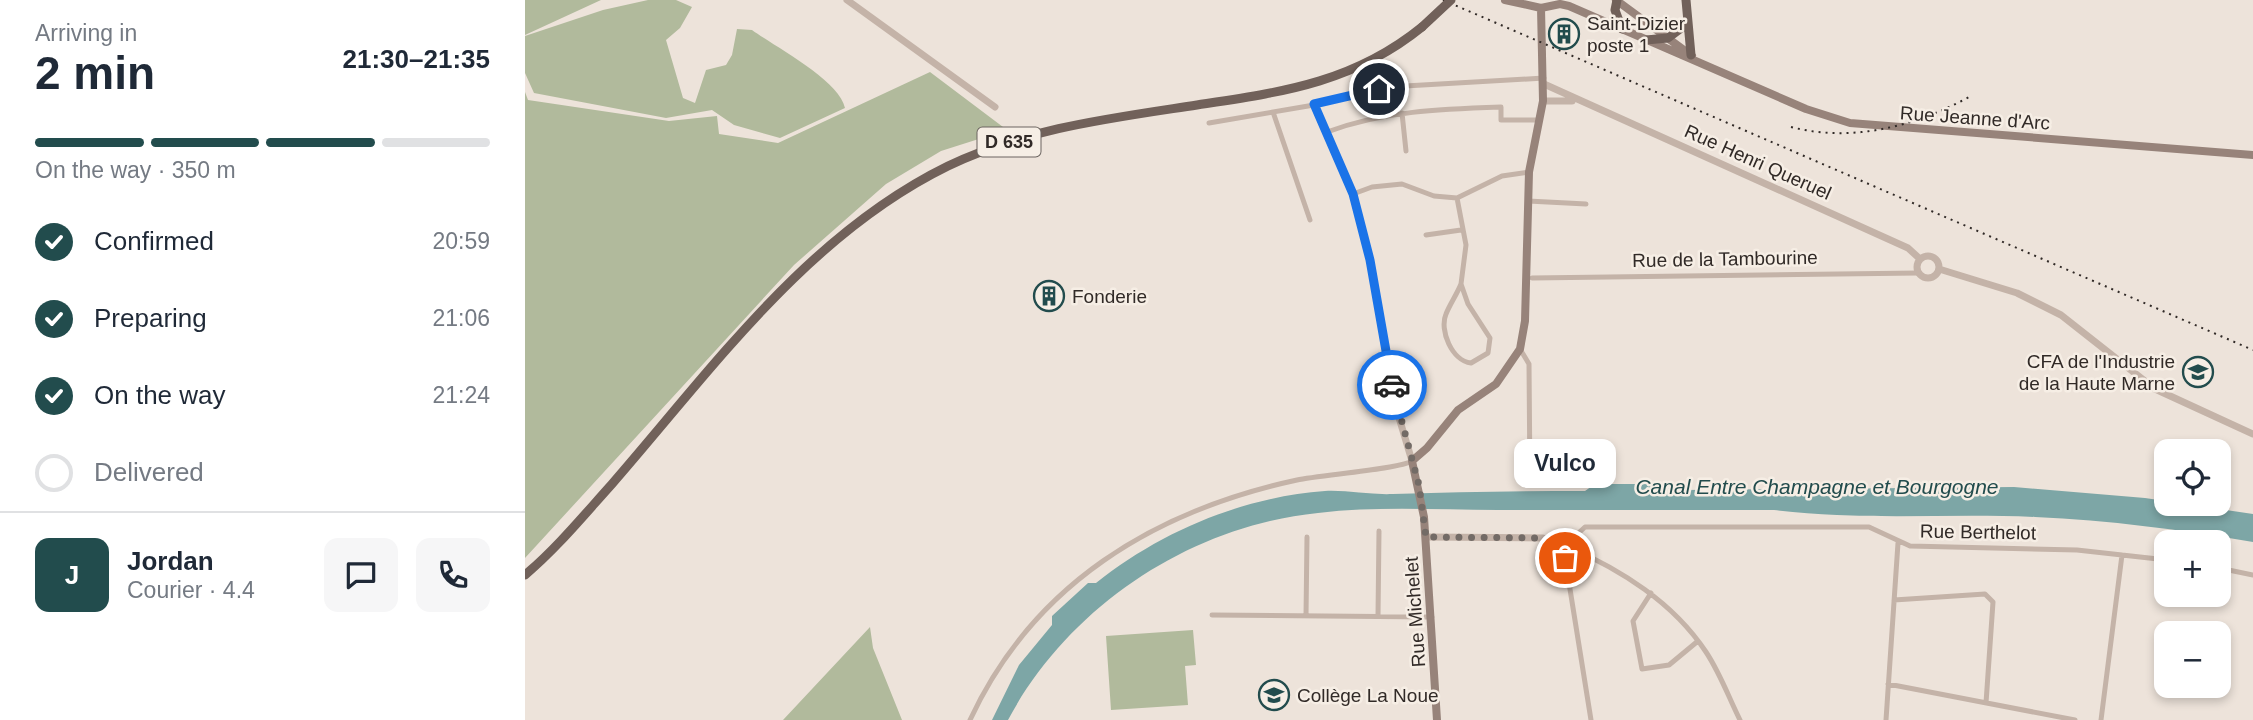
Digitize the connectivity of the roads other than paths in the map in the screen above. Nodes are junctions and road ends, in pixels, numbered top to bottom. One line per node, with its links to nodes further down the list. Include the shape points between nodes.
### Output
1 (846, 0): 17 (street)
2 (1451, 0): 50 (main road, D 635, bridge, via 1422,27 1372,61 1319,83 1029,135 971,156 898,193 847,229 803,269 570,531)
3 (1505, 0): 6 (main road, Rue Jeanne d'Arc)
4 (1617, 0): 8 (main road, via 1615,9); 9 (main road, Rue Jeanne d'Arc)
5 (1686, 0): 7 (main road)
6 (1538, 5): 8 (main road, Rue Jeanne d'Arc, via 1565,4); 13 (main road)
7 (1688, 23): 9 (main road); 11 (main road)
8 (1622, 29): 10 (main road, Rue Jeanne d'Arc)
9 (1668, 38): 10 (main road); 11 (main road, Rue Jeanne d'Arc)
10 (1646, 40): 12 (main road, Rue Jeanne d'Arc)
11 (1691, 55): 12 (main road, Rue Jeanne d'Arc)
12 (1706, 66): 24 (main road, Rue Jeanne d'Arc, via 1850,124)
13 (1544, 81): 14 (main road); 15 (street, Rue Henri Queruel); 16 (street, via 1388,87)
14 (1543, 102): 15 (street, Rue Henri Queruel); 20 (main road)
15 (1579, 102): 33 (street, Rue Henri Queruel, via 1774,185 1908,248)
16 (1314, 104): 18 (street); 22 (street)
17 (995, 107)
18 (1273, 112): 21 (street); 30 (street)
19 (1402, 113): 20 (street, via 1501,107 1501,120); 22 (street, via 1351,122); 23 (street)
20 (1542, 120): 25 (main road)
21 (1209, 122)
22 (1327, 132): 26 (street)
23 (1406, 151)
24 (2253, 155)
25 (1529, 172): 27 (street, via 1501,176); 28 (main road)
26 (1353, 194): 27 (street, via 1402,184 1434,196); 40 (street, via 1370,260 1394,401)
27 (1457, 198): 31 (street)
28 (1528, 201): 29 (street); 38 (main road)
29 (1586, 204)
30 (1310, 220)
31 (1461, 230): 32 (street); 37 (street, via 1467,260)
32 (1426, 235)
33 (1920, 259): 34 (street, via 1933,257); 35 (street)
34 (1939, 270): 35 (street, via 1930,279); 39 (street, via 2017,293 2061,315 2155,389)
35 (1918, 273): 36 (street, Rue de la Tambourine)
36 (1532, 278)
37 (1461, 284): 37 (street, via 1490,338 1488,353 1471,363 1460,361 1451,351 1444,317)
38 (1520, 349): 40 (main road, via 1496,384 1458,410); 41 (street, via 1529,364)
39 (2253, 434)
40 (1412, 461): 44 (main road, Rue Michelet); 61 (street, via 1250,492 1178,517 1148,533 1087,572 1033,621 991,680)
41 (1530, 484)
42 (1379, 531): 56 (street)
43 (1307, 537): 55 (street)
44 (1426, 537): 46 (street, via 1543,538); 57 (main road, Rue Michelet)
45 (1898, 543): 46 (street, Rue Berthelot, via 1869,527 1685,526 1585,527); 47 (street, Rue Berthelot); 53 (street)
46 (1567, 545): 52 (street); 63 (street, via 1565,558)
47 (2122, 555): 48 (street, Rue Berthelot); 67 (street)
48 (2154, 559)
49 (2231, 570): 51 (street)
50 (525, 575)
51 (2253, 575)
52 (1651, 593): 58 (street); 58 (street, via 1633,621 1642,669 1669,665)
53 (1894, 600): 59 (street); 60 (street, via 1985,594 1993,602)
54 (1212, 615): 55 (street)
55 (1306, 616): 56 (street)
56 (1378, 616): 57 (street)
57 (1432, 617): 62 (main road, Rue Michelet)
58 (1698, 641): 64 (street)
59 (1888, 684): 60 (street); 65 (street)
60 (1986, 703): 66 (street)
61 (970, 720)
62 (1437, 720)
63 (1591, 720)
64 (1740, 720)
65 (1886, 720)
66 (2075, 720)
67 (2101, 720)

